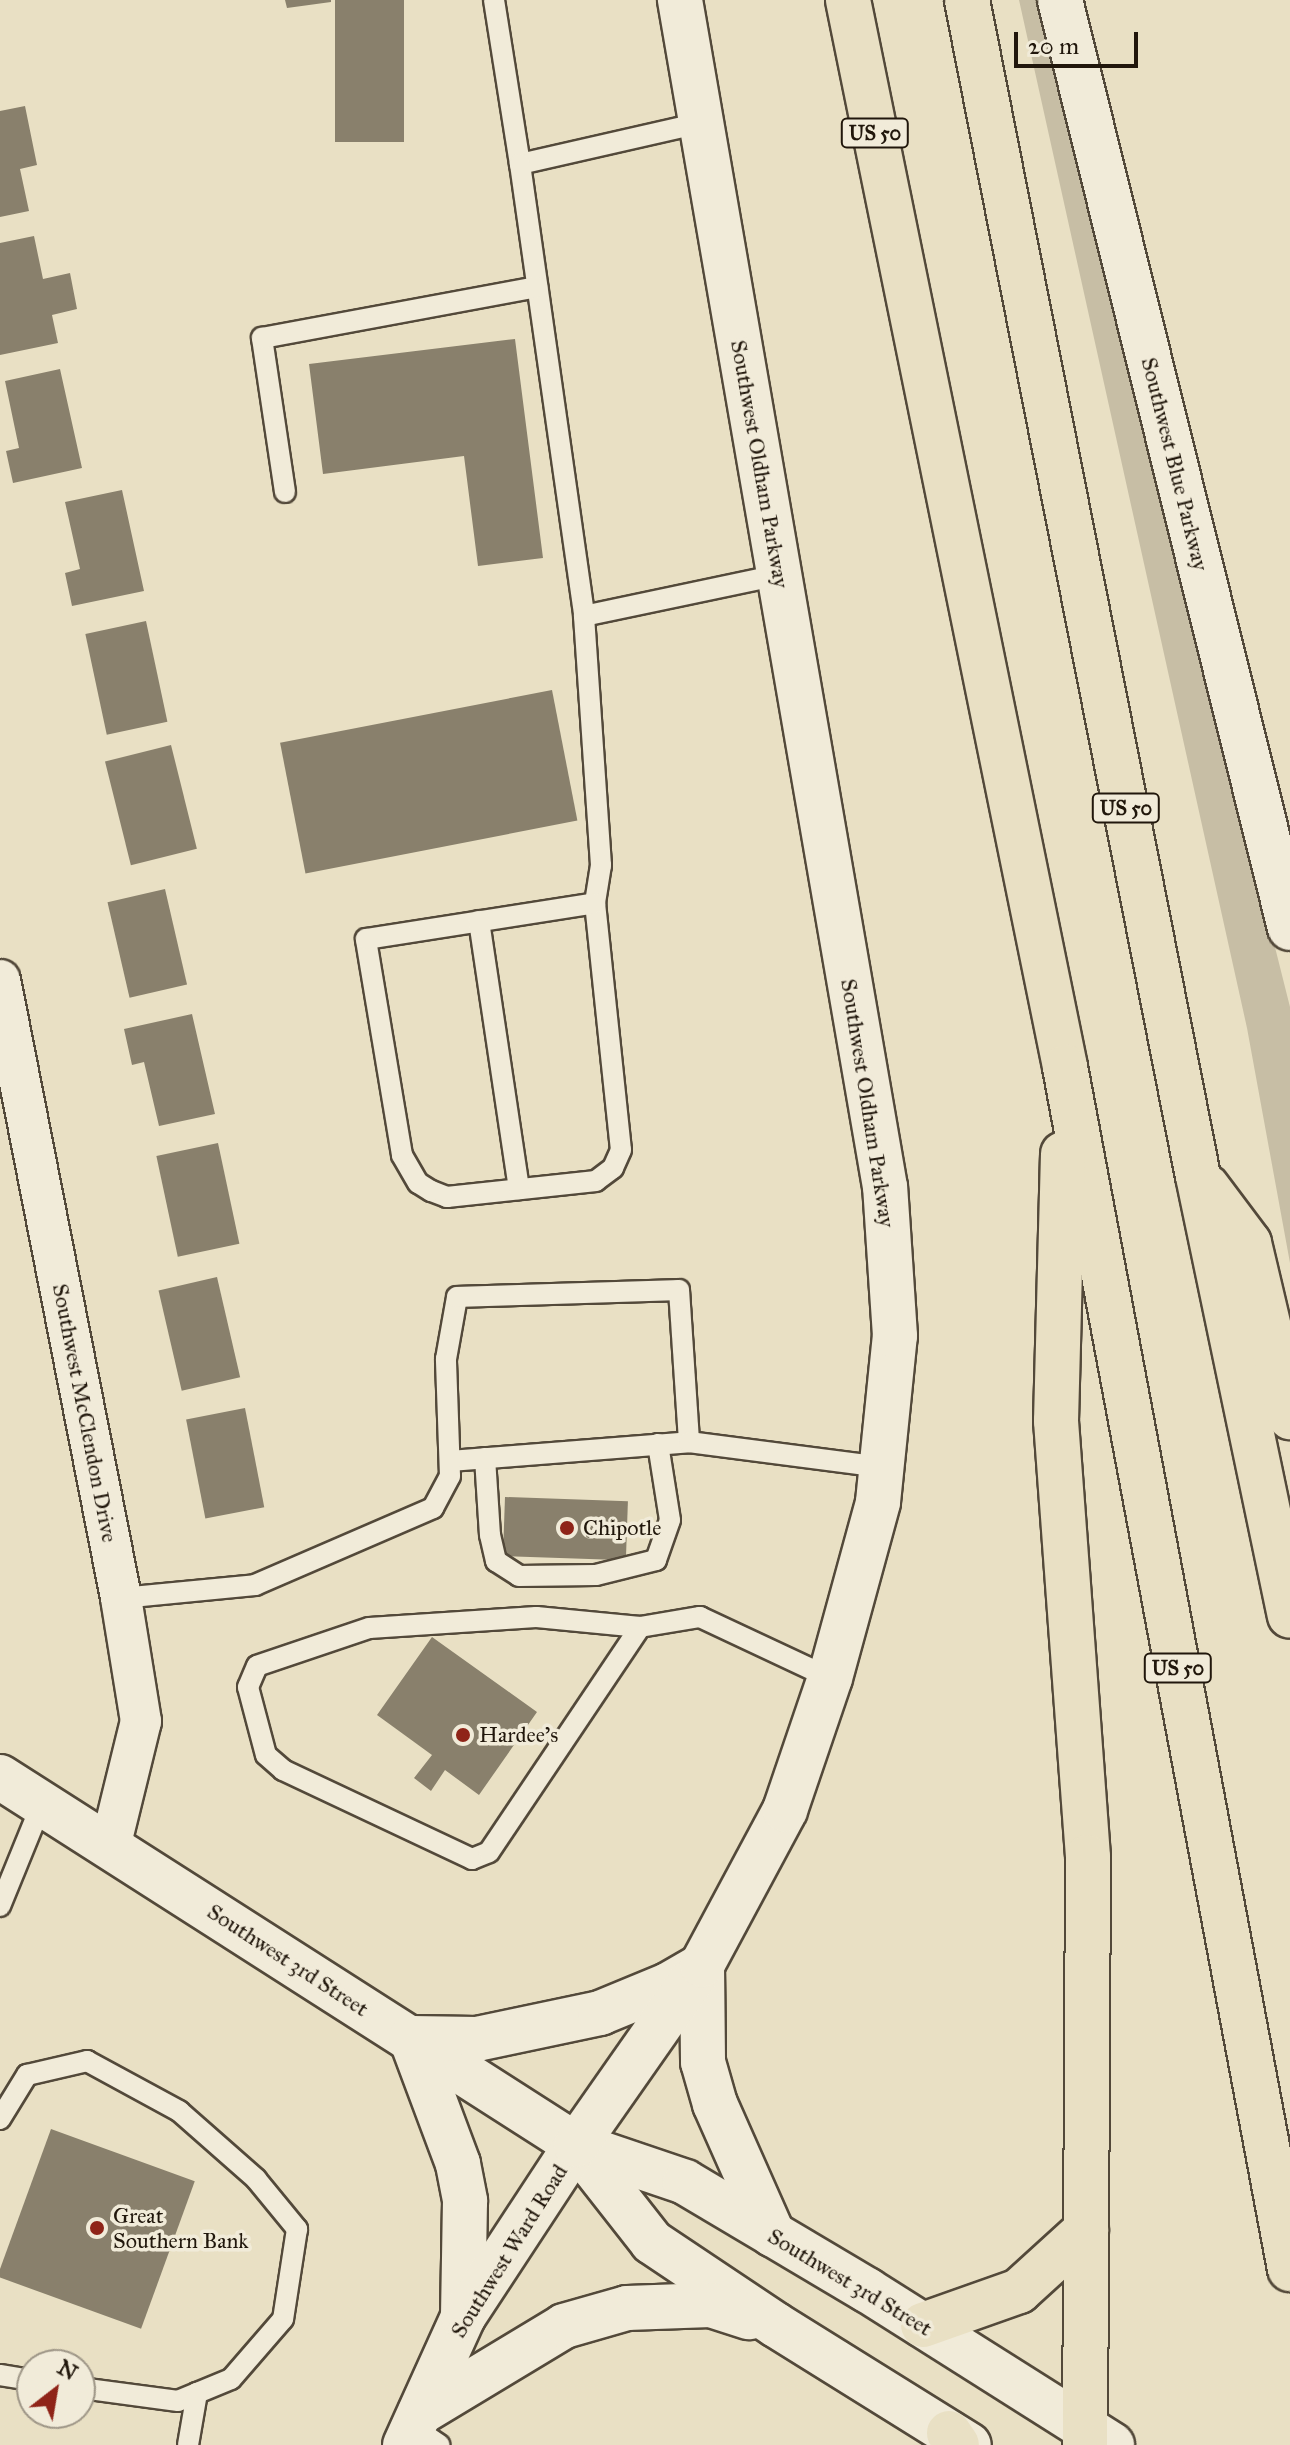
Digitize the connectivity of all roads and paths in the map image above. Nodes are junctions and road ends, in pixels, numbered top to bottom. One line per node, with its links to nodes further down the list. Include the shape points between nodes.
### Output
1 (494, 0): 7 (lane)
2 (680, 0): 6 (main road, Southwest Oldham Parkway)
3 (848, 0): 16 (highway, US 50)
4 (967, 0): 17 (highway, US 50)
5 (1060, 0): 14 (main road, Southwest Blue Parkway)
6 (701, 123): 7 (lane); 10 (main road, Southwest Oldham Parkway)
7 (520, 164): 8 (lane)
8 (537, 287): 9 (lane, via 262,338); 11 (lane)
9 (285, 492)
10 (779, 575): 11 (lane); 24 (main road, Southwest Oldham Parkway, via 885,1187 895,1336)
11 (584, 616): 12 (lane, via 601,865)
12 (595, 903): 13 (lane); 18 (lane, via 621,1150 613,1168 596,1181)
13 (479, 921): 18 (lane); 18 (lane, via 366,939 409,1171 418,1183 447,1197)
14 (1290, 928)
15 (0, 980): 25 (street, Southwest McClendon Drive)
16 (1065, 1067): 37 (highway, via 1056,1421 1088,1857); 39 (highway, US 50)
17 (1198, 1176): 19 (highway, via 1249,1243); 26 (highway, US 50)
18 (519, 1189)
19 (1290, 1417)
20 (689, 1442): 21 (lane); 23 (lane, via 679,1290 457,1297 446,1359); 24 (lane)
21 (658, 1444): 22 (lane); 22 (lane, via 670,1520 656,1560 596,1575 519,1576 496,1561)
22 (485, 1458): 23 (lane)
23 (450, 1461): 25 (lane, via 450,1476 433,1508 255,1585)
24 (881, 1467): 28 (main road, Southwest Oldham Parkway, via 878,1502)
25 (121, 1598): 31 (street, Southwest McClendon Drive, via 141,1721)
26 (1290, 1615)
27 (640, 1627): 27 (lane, via 536,1617 369,1628 257,1666 248,1687 266,1755 283,1770 472,1859 489,1852); 28 (lane, via 700,1617)
28 (830, 1678): 33 (main road, Southwest Oldham Parkway, via 785,1810)
29 (0, 1777): 30 (main road, Southwest 3rd Street)
30 (42, 1803): 31 (main road, Southwest 3rd Street); 32 (lane)
31 (110, 1847): 34 (main road, Southwest 3rd Street)
32 (0, 1906)
33 (702, 1965): 34 (main road, via 668,1985 587,2017 477,2039); 36 (main road, Southwest Oldham Parkway); 38 (main road, via 703,2062 715,2104)
34 (411, 2038): 36 (main road, Southwest 3rd Street); 40 (main road, via 458,2164 465,2201)
35 (0, 2119): 44 (lane, via 27,2075 87,2061 179,2111 256,2179 297,2229 283,2319 231,2379)
36 (576, 2145): 38 (main road, Southwest 3rd Street, via 685,2182); 40 (main road, Southwest Ward Road); 41 (main road, Southwest 3rd Street, via 652,2242)
37 (1086, 2230): 42 (highway, via 1019,2291); 46 (highway)
38 (773, 2235): 42 (main road, Southwest 3rd Street)
39 (1290, 2269)
40 (463, 2317): 45 (main road, Southwest Ward Road)
41 (776, 2325): 45 (main road, via 711,2305 627,2308 564,2326); 47 (main road, Southwest 3rd Street)
42 (923, 2325): 46 (main road, Southwest 3rd Street)
43 (96, 2390): 44 (lane, via 178,2401)
44 (197, 2393): 48 (lane)
45 (420, 2433)
46 (1094, 2440)
47 (959, 2441)
48 (188, 2445)

